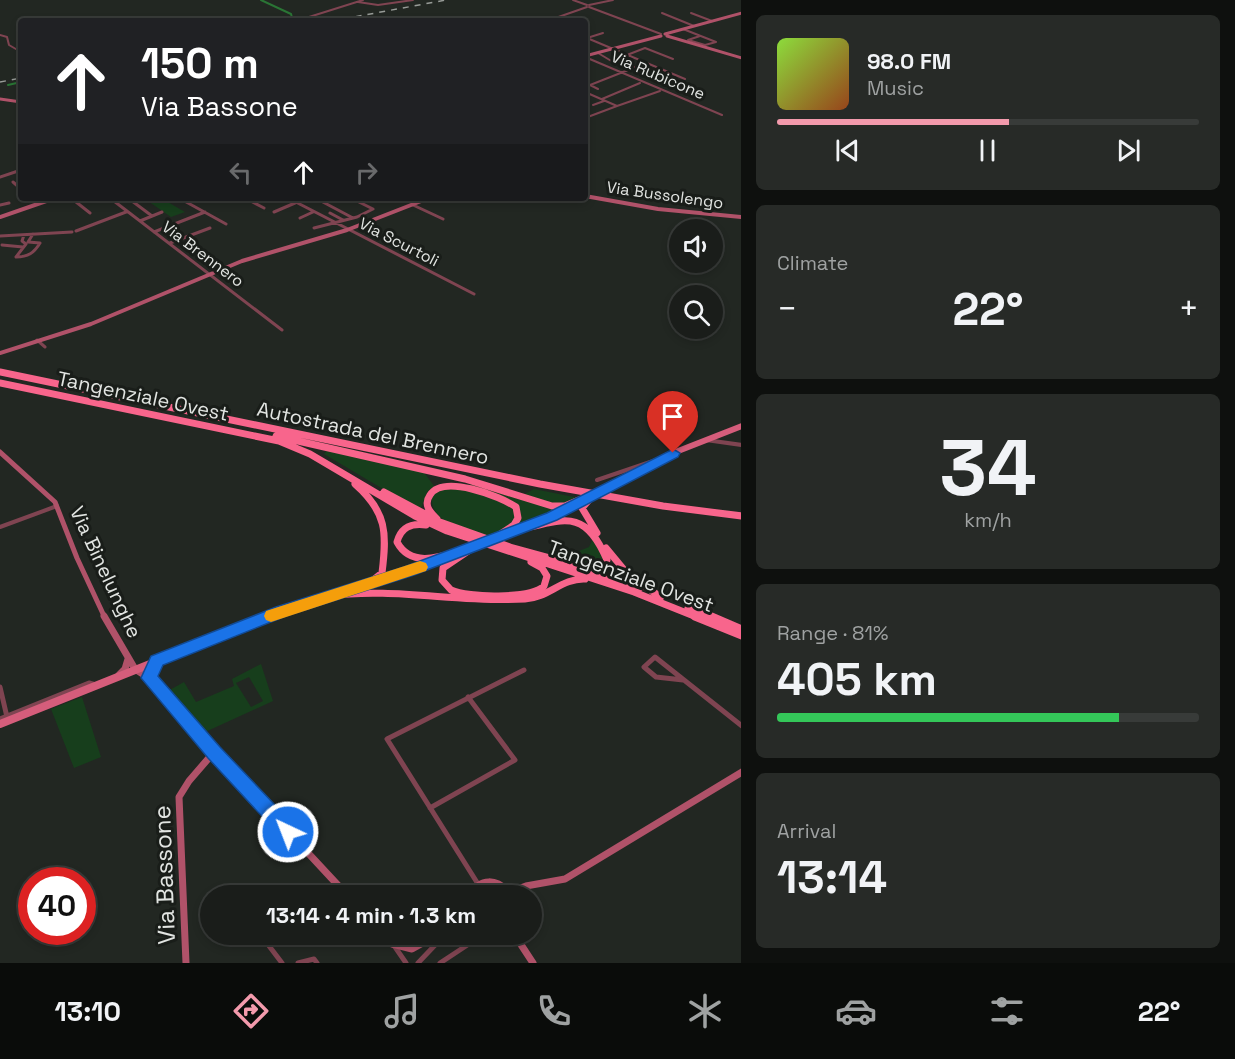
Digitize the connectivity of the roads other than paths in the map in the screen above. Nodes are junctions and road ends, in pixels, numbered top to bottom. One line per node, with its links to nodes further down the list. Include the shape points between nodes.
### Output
1 (363, 0): 5 (street)
2 (413, 0): 5 (street)
3 (573, 0): 6 (street)
4 (613, 0): 6 (street)
5 (354, 3): 10 (street)
6 (588, 6): 11 (street); 17 (street)
7 (662, 13): 13 (street)
8 (691, 13): 12 (street)
9 (741, 14): 12 (street)
10 (310, 18)
11 (555, 18)
12 (712, 21): 13 (street)
13 (694, 26): 14 (street)
14 (682, 29): 17 (street); 18 (street)
15 (603, 33): 19 (street)
16 (0, 34): 21 (street)
17 (664, 35): 22 (street); 27 (street)
18 (700, 36): 18 (street, via 688,40 705,45 716,42)
19 (588, 37)
20 (588, 39): 22 (street)
21 (18, 50)
22 (613, 50): 23 (street); 25 (street)
23 (598, 53): 24 (street); 29 (street)
24 (588, 55)
25 (626, 55): 28 (street, via 645,48); 30 (street)
26 (588, 57): 33 (street, Via Rubicone)
27 (741, 58)
28 (673, 59)
29 (613, 62)
30 (646, 63): 32 (street); 33 (street)
31 (673, 68): 32 (street)
32 (665, 71): 34 (street)
33 (620, 72): 36 (street); 46 (street, Via Rubicone)
34 (685, 80)
35 (640, 83): 42 (street)
36 (588, 86)
37 (588, 86): 38 (street)
38 (598, 89)
39 (660, 91): 45 (street)
40 (588, 93): 42 (street)
41 (0, 99): 43 (street)
42 (603, 100): 44 (street); 45 (street)
43 (18, 101)
44 (593, 105)
45 (617, 106): 47 (street)
46 (722, 115)
47 (588, 117)
48 (18, 172): 49 (street)
49 (0, 177)
50 (13, 182): 51 (street)
51 (18, 186)
52 (588, 196): 80 (street, Via Bussolengo)
53 (46, 201): 75 (street)
54 (75, 201): 73 (street)
55 (114, 201): 68 (street, Via Brennero)
56 (132, 201): 64 (street)
57 (185, 201): 70 (street)
58 (252, 201): 67 (street)
59 (321, 201): 79 (street)
60 (357, 201): 79 (street, via 373,209)
61 (422, 201): 65 (street)
62 (9, 202): 66 (street)
63 (296, 202): 71 (street); 72 (street, Via Scurtoli)
64 (136, 204): 68 (street); 76 (street)
65 (413, 205): 81 (street); 89 (street)
66 (0, 206)
67 (264, 208)
68 (125, 210): 83 (street, Via Brennero); 91 (street, via 77,233)
69 (162, 212): 76 (street)
70 (205, 212): 84 (street); 86 (street)
71 (274, 212)
72 (314, 212): 78 (street); 85 (street, Via Scurtoli)
73 (90, 213)
74 (330, 213): 82 (street)
75 (1, 216)
76 (152, 216): 83 (street)
77 (173, 217): 84 (street)
78 (300, 218)
79 (353, 218): 82 (street)
80 (741, 218)
81 (443, 219)
82 (344, 220): 85 (street)
83 (139, 221): 90 (street, Via Brennero)
84 (180, 222): 90 (street)
85 (333, 222): 88 (street); 89 (street, Via Scurtoli)
86 (226, 224)
87 (210, 228): 94 (street)
88 (314, 228)
89 (347, 230): 99 (street); 100 (street, Via Scurtoli)
90 (154, 232): 94 (street, Via Brennero)
91 (33, 234): 92 (street); 95 (street)
92 (24, 235): 93 (street); 95 (street, via 22,242)
93 (0, 236)
94 (170, 243): 99 (street, Via Brennero)
95 (26, 244): 96 (street); 97 (street, via 40,243); 97 (street, via 16,257)
96 (2, 245)
97 (34, 253): 98 (street)
98 (40, 253)
99 (210, 274): 101 (street, Via Brennero); 102 (street, via 91,324)
100 (474, 294)
101 (282, 330)
102 (38, 340): 103 (street); 104 (street)
103 (45, 347)
104 (0, 353)
105 (0, 370): 118 (highway, Autostrada del Brennero, via 540,484 663,506)
106 (0, 381): 108 (highway, Tangenziale Ovest); 113 (highway, Tangenziale Ovest, via 279,441)
107 (741, 426): 109 (main road)
108 (273, 435): 116 (highway, via 465,479 552,506); 122 (highway, Tangenziale Ovest, via 318,454 420,513)
109 (706, 440): 110 (street); 112 (main road)
110 (741, 445)
111 (0, 452): 117 (street, Via Binelunghe)
112 (665, 457): 114 (street); 115 (main road, bridge)
113 (340, 471): 121 (highway, Tangenziale Ovest, via 415,516); 127 (highway, via 370,496 385,522 382,573)
114 (597, 480)
115 (598, 493): 116 (highway, bridge)
116 (588, 498): 120 (main road); 130 (highway, via 583,510 613,560 635,582)
117 (57, 506): 119 (street); 133 (street, Via Binelunghe, via 90,588)
118 (741, 514)
119 (0, 527)
120 (518, 530): 123 (main road); 125 (highway, via 560,519 577,521 593,533 606,564 592,569)
121 (463, 536): 123 (highway, Tangenziale Ovest); 126 (highway, via 416,524 401,530 397,542 405,554 417,558)
122 (484, 538): 123 (highway, via 436,518 426,504 429,493 439,487 454,486 509,501 516,507 518,518); 125 (highway, Tangenziale Ovest)
123 (496, 538): 124 (main road, bridge); 126 (highway, via 546,573 545,585 538,591 522,594 454,592 444,585 441,572); 128 (highway, Tangenziale Ovest)
124 (477, 544): 126 (highway)
125 (506, 546): 130 (highway, Tangenziale Ovest)
126 (463, 552): 127 (main road)
127 (368, 584): 129 (main road)
128 (634, 592): 129 (highway, via 576,578 535,599 456,599 362,591); 132 (highway, Tangenziale Ovest)
129 (328, 596): 134 (main road)
130 (661, 597): 131 (highway, Tangenziale Ovest)
131 (741, 630)
132 (741, 635)
133 (128, 659): 135 (street, Via Binelunghe); 137 (street, Via Binelunghe, via 125,669)
134 (157, 661): 135 (main road); 138 (street)
135 (135, 669): 137 (main road); 138 (street)
136 (524, 670): 141 (street)
137 (116, 677): 143 (main road)
138 (149, 678): 146 (street)
139 (683, 680): 139 (street, via 655,657 644,667 656,677); 145 (street)
140 (0, 687): 142 (street)
141 (468, 697): 148 (street, via 387,739); 148 (street, via 515,760)
142 (2, 707): 143 (street)
143 (5, 719): 144 (main road)
144 (0, 724)
145 (741, 726)
146 (214, 752): 150 (street); 160 (street, Via Bassone, via 179,797)
147 (741, 772): 152 (street, via 565,879)
148 (430, 807): 149 (street)
149 (478, 884): 151 (street, via 495,881)
150 (338, 885)
151 (500, 885)
152 (532, 885)
153 (268, 945): 161 (street)
154 (393, 945): 164 (street)
155 (396, 945): 156 (street, via 412,949)
156 (419, 945)
157 (435, 945): 165 (street)
158 (467, 945): 166 (street)
159 (521, 945): 167 (street)
160 (186, 963)
161 (282, 963)
162 (298, 963): 163 (street, via 314,959)
163 (317, 963)
164 (406, 963)
165 (418, 963)
166 (440, 963)
167 (533, 963)

